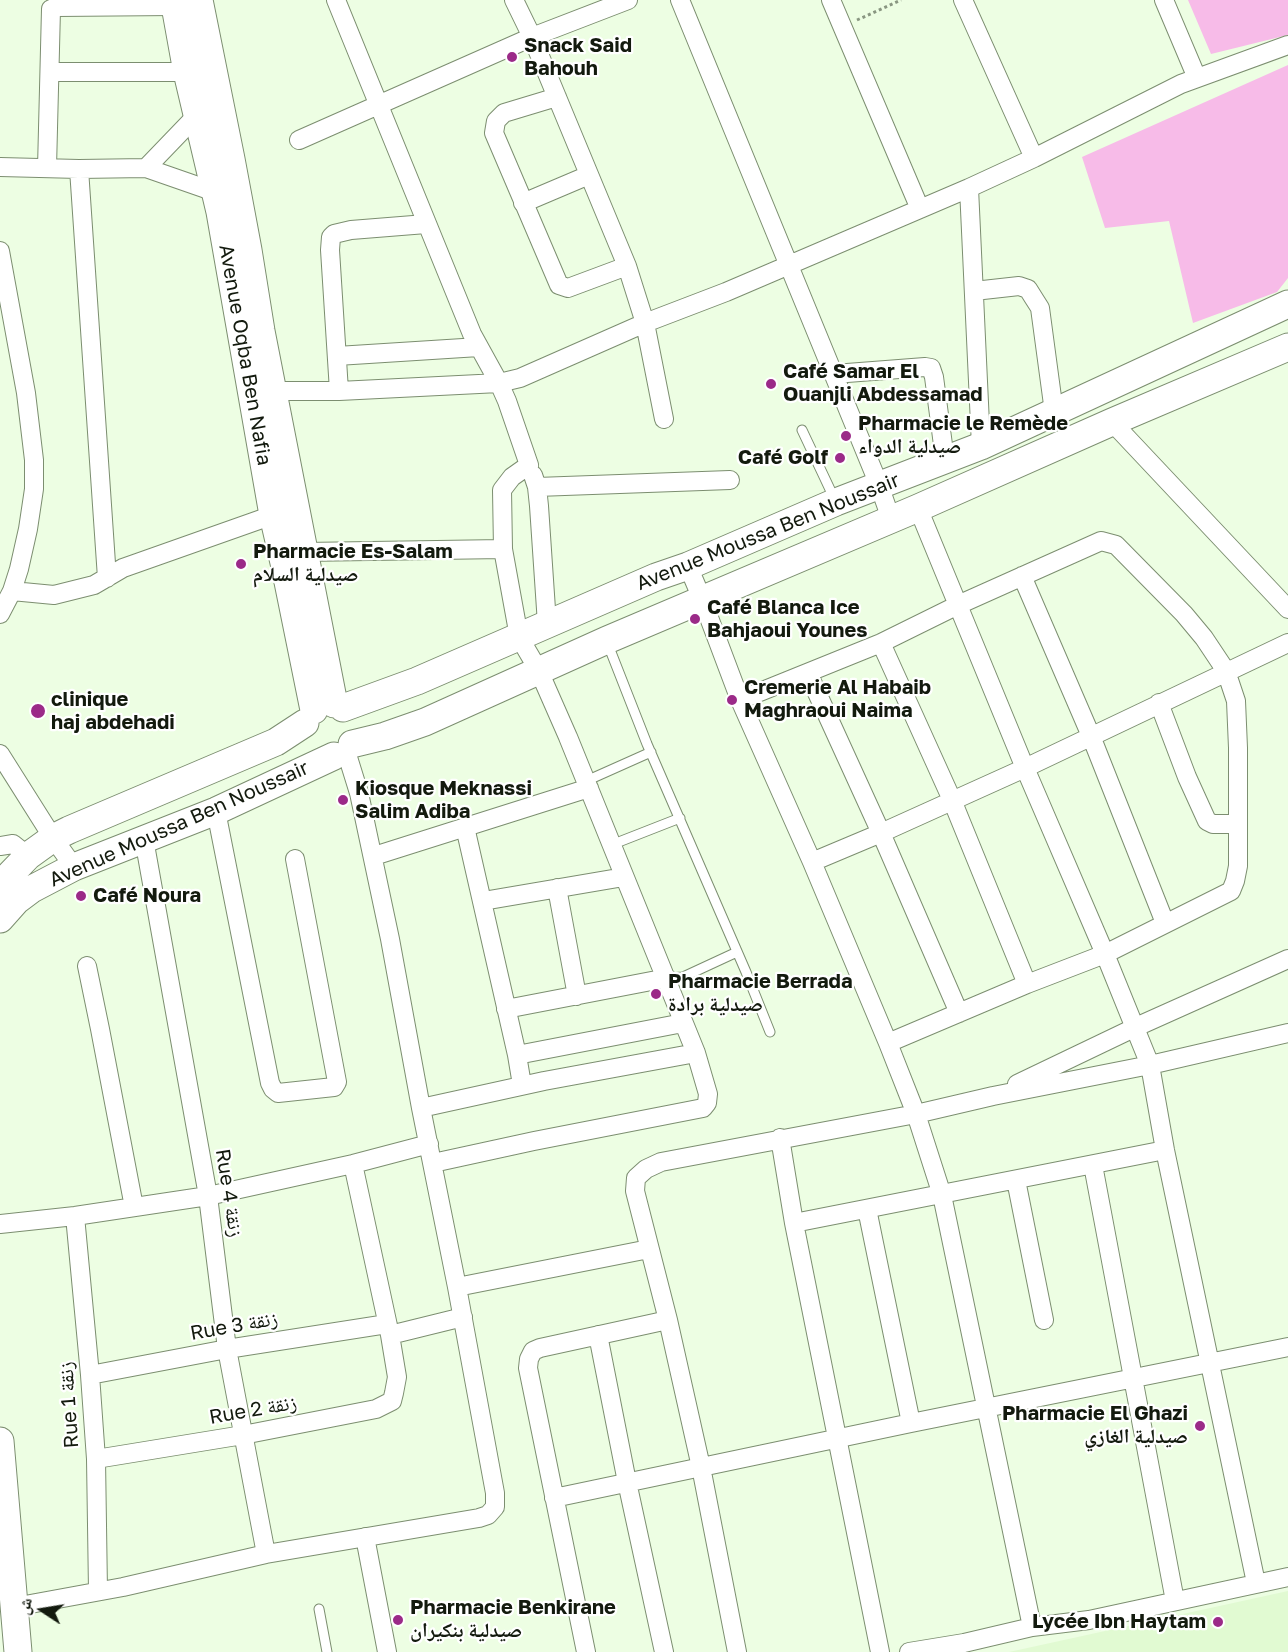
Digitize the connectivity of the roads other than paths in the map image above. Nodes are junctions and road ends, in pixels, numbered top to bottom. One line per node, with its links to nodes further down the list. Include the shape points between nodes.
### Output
1 (336, 0): 15 (street)
2 (514, 0): 9 (street)
3 (628, 0): 9 (street)
4 (680, 0): 30 (street)
5 (831, 0): 27 (street)
6 (963, 0): 18 (street)
7 (1164, 0): 13 (street)
8 (183, 2): 11 (street, via 51,9); 12 (street, Avenue Oqba Ben Nafia); 40 (street, Avenue Oqba Ben Nafia, via 231,159)
9 (532, 37): 14 (street); 15 (street)
10 (1288, 45): 13 (street)
11 (50, 72): 12 (street); 20 (street)
12 (187, 72): 16 (street, Avenue Oqba Ben Nafia)
13 (1197, 78): 18 (street)
14 (557, 97): 23 (street); 26 (street, via 504,112 496,121 494,133)
15 (378, 105): 17 (street); 28 (street)
16 (197, 115): 21 (street); 25 (street, Avenue Oqba Ben Nafia)
17 (299, 140)
18 (1034, 158): 24 (street)
19 (0, 167): 20 (street)
20 (47, 168): 22 (street)
21 (146, 168): 22 (street); 25 (street)
22 (79, 169): 60 (street)
23 (589, 175): 26 (street); 31 (street)
24 (969, 188): 27 (street); 32 (street)
25 (215, 192): 54 (street, Avenue Oqba Ben Nafia)
26 (523, 203): 31 (street, via 559,285 568,288)
27 (920, 208): 30 (street)
28 (426, 224): 36 (street); 37 (street, via 351,230 331,237)
29 (0, 250): 61 (street, via 34,460 28,529)
30 (789, 265): 34 (street); 38 (street)
31 (627, 266): 34 (street)
32 (974, 291): 42 (street, via 1019,286 1028,289 1040,308); 46 (street)
33 (1288, 304): 42 (street, Avenue Moussa Ben Noussair)
34 (645, 324): 39 (street, via 520,378); 43 (street)
35 (1288, 347): 44 (street, Avenue Moussa Ben Noussair)
36 (479, 348): 37 (street); 39 (street)
37 (337, 356): 41 (street)
38 (834, 375): 47 (street, via 931,368); 50 (street)
39 (499, 383): 41 (street); 48 (street)
40 (273, 391): 41 (street); 57 (street, Avenue Oqba Ben Nafia)
41 (339, 391)
42 (1054, 412): 46 (street, Avenue Moussa Ben Noussair)
43 (664, 419)
44 (1112, 422): 53 (street, Avenue Moussa Ben Noussair); 64 (street)
45 (802, 430): 52 (lane)
46 (981, 446): 47 (street, Avenue Moussa Ben Noussair)
47 (945, 460): 50 (street, Avenue Moussa Ben Noussair)
48 (529, 465): 51 (street); 56 (street, via 502,490)
49 (730, 480): 51 (street)
50 (879, 485): 52 (street, Avenue Moussa Ben Noussair); 55 (street)
51 (537, 486): 66 (street)
52 (836, 502): 58 (street, Avenue Moussa Ben Noussair)
53 (918, 508): 55 (street, Avenue Moussa Ben Noussair); 63 (street)
54 (273, 516): 60 (street, via 123,568); 76 (street, Avenue Oqba Ben Nafia)
55 (891, 519): 62 (street, Avenue Moussa Ben Noussair)
56 (503, 549): 57 (street); 67 (street)
57 (304, 552): 76 (street, Avenue Oqba Ben Nafia)
58 (688, 566): 62 (street); 66 (street, Avenue Moussa Ben Noussair)
59 (1022, 576): 63 (street); 72 (street, via 1101,541 1116,546 1184,614); 77 (street)
60 (107, 578): 61 (street, via 54,595)
61 (12, 591): 65 (street)
62 (702, 599): 68 (street, Avenue Moussa Ben Noussair); 74 (street)
63 (958, 605): 70 (street); 81 (street)
64 (1288, 609)
65 (0, 614)
66 (548, 624): 67 (street, Avenue Moussa Ben Noussair)
67 (519, 638): 71 (street); 76 (street, Avenue Moussa Ben Noussair, via 417,681)
68 (607, 640): 71 (street, Avenue Moussa Ben Noussair); 79 (lane)
69 (1288, 642): 72 (street)
70 (881, 643): 73 (street); 83 (street)
71 (539, 671): 78 (street, Avenue Moussa Ben Noussair, via 425,722); 82 (street)
72 (1226, 671): 75 (street); 86 (street, via 1236,701)
73 (808, 673): 74 (street); 88 (street)
74 (740, 700): 96 (street)
75 (1159, 703): 77 (street); 86 (street, via 1207,821)
76 (324, 711): 78 (street, via 350,713 354,720 356,736); 78 (street, via 304,731 306,740 317,753 326,756); 89 (street, Avenue Moussa Ben Noussair, via 276,742)
77 (1091, 736): 81 (street); 103 (street)
78 (344, 750): 84 (street, Avenue Moussa Ben Noussair); 94 (street)
79 (651, 752): 82 (lane); 85 (lane)
80 (0, 754): 89 (street)
81 (1025, 768): 83 (street); 105 (street)
82 (588, 785): 87 (street); 91 (street)
83 (952, 800): 88 (street); 109 (street)
84 (216, 811): 90 (street, Avenue Moussa Ben Noussair); 95 (street, via 270,1083 278,1093 334,1087 337,1082)
85 (680, 818): 91 (lane); 104 (lane)
86 (1238, 824): 103 (street, via 1238,866 1231,891)
87 (465, 827): 94 (street); 101 (street)
88 (881, 833): 96 (street); 112 (street)
89 (53, 838): 93 (street, Avenue Moussa Ben Noussair); 97 (street)
90 (144, 839): 97 (street, Avenue Moussa Ben Noussair); 133 (street, Rue 4 زنقة)
91 (611, 845): 98 (street)
92 (0, 846): 93 (street, via 13,844)
93 (28, 856): 99 (street, Avenue Moussa Ben Noussair)
94 (374, 856): 123 (street)
95 (295, 859)
96 (812, 862): 117 (street)
97 (74, 867): 102 (street, Avenue Moussa Ben Noussair, via 32,889)
98 (624, 877): 100 (street); 108 (street)
99 (0, 885)
100 (557, 888): 101 (street); 110 (street)
101 (483, 901): 111 (street)
102 (0, 919)
103 (1165, 924): 105 (street)
104 (737, 952): 108 (lane, via 683,977); 115 (lane)
105 (1105, 954): 109 (street); 114 (street)
106 (1288, 959): 114 (street)
107 (87, 966): 134 (street)
108 (667, 978): 110 (street); 113 (street)
109 (1027, 984): 112 (street)
110 (577, 996): 111 (street)
111 (506, 1009): 119 (street)
112 (959, 1013): 117 (street)
113 (683, 1023): 118 (street); 119 (street)
114 (1136, 1027): 120 (street); 122 (street)
115 (770, 1032)
116 (1288, 1033): 120 (street)
117 (888, 1043): 124 (street)
118 (696, 1053): 121 (street); 128 (street, via 708,1095 703,1108)
119 (517, 1055): 121 (street)
120 (1150, 1065): 122 (street); 127 (street)
121 (522, 1085): 123 (street)
122 (993, 1096): 124 (street)
123 (421, 1108): 126 (street)
124 (916, 1114): 125 (street); 132 (street)
125 (780, 1138): 137 (street); 139 (street, via 661,1162 646,1169 636,1178 635,1191)
126 (429, 1144): 128 (street); 129 (street)
127 (1165, 1150): 130 (street); 148 (street)
128 (433, 1163): 140 (street)
129 (353, 1164): 133 (street); 144 (street)
130 (1093, 1164): 131 (street); 150 (street)
131 (1016, 1180): 132 (street); 143 (street)
132 (942, 1195): 135 (street); 151 (street)
133 (208, 1196): 134 (street); 147 (street, Rue 4 زنقة)
134 (134, 1208): 136 (street)
135 (867, 1209): 137 (street); 152 (street)
136 (75, 1216): 138 (street); 149 (street, Rue 1 زنقة)
137 (794, 1223): 154 (street)
138 (0, 1224)
139 (649, 1249): 140 (street); 142 (street)
140 (457, 1287): 141 (street)
141 (463, 1317): 144 (street, Rue 3 زنقة); 160 (street, via 495,1507 479,1518)
142 (668, 1320): 145 (street); 157 (street)
143 (1044, 1320)
144 (388, 1330): 147 (street, Rue 3 زنقة); 153 (street, Rue 2 زنقة, via 397,1377 392,1401 376,1409)
145 (598, 1335): 158 (street); 159 (street, via 540,1348 529,1359)
146 (1288, 1347): 148 (street)
147 (227, 1349): 149 (street, Rue 3 زنقة); 153 (street, Rue 4 زنقة)
148 (1209, 1363): 150 (street); 163 (street)
149 (90, 1375): 156 (street, Rue 1 زنقة)
150 (1134, 1379): 151 (street); 165 (street)
151 (988, 1408): 152 (street); 168 (street)
152 (911, 1423): 154 (street)
153 (243, 1436): 156 (street, Rue 2 زنقة); 161 (street, Rue 4 زنقة)
154 (838, 1438): 157 (street); 175 (street)
155 (0, 1441): 166 (street)
156 (96, 1459): 164 (street, Rue 1 زنقة)
157 (701, 1467): 158 (street); 174 (street)
158 (627, 1482): 159 (street); 173 (street)
159 (554, 1498): 172 (street)
160 (364, 1537): 161 (street); 171 (street)
161 (266, 1554): 164 (street)
162 (1288, 1577): 163 (street)
163 (1256, 1583): 165 (street)
164 (98, 1591): 166 (street)
165 (1175, 1601): 168 (street, via 1089,1620)
166 (14, 1607): 169 (street)
167 (319, 1609): 170 (lane)
168 (1032, 1627): 176 (street)
169 (18, 1652)
170 (327, 1652)
171 (387, 1652)
172 (586, 1652)
173 (664, 1652)
174 (737, 1652)
175 (880, 1652)
176 (909, 1652)

